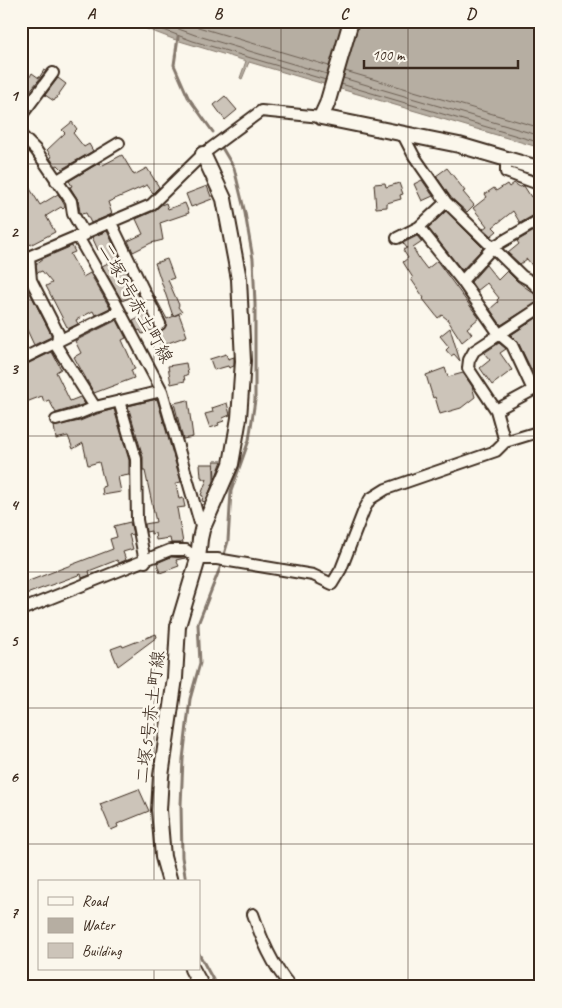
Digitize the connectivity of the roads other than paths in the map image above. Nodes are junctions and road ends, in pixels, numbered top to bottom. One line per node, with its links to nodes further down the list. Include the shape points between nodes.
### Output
1 (350, 21): 4 (street)
2 (54, 74): 3 (street)
3 (21, 116)
4 (321, 118): 5 (street); 8 (street, via 262,111)
5 (402, 133): 9 (street); 13 (street)
6 (21, 135): 11 (street, 二塚5号赤土町線, via 36,150)
7 (119, 143): 11 (street)
8 (204, 154): 15 (street, via 151,205); 36 (street, 二塚5号赤土町線, via 226,208 239,279 243,361 239,418 231,464)
9 (506, 159): 10 (street); 12 (street, via 506,172)
10 (541, 170)
11 (56, 181): 17 (street, 二塚5号赤土町線, via 71,201 72,214)
12 (541, 185)
13 (446, 202): 16 (street); 19 (street)
14 (541, 219): 19 (street)
15 (111, 223): 17 (street); 25 (street)
16 (419, 227): 18 (street); 21 (street)
17 (82, 236): 20 (street); 24 (street, 二塚5号赤土町線)
18 (397, 238)
19 (493, 247): 21 (street); 22 (street)
20 (25, 259): 27 (street, via 31,280 58,332)
21 (462, 281): 26 (street)
22 (541, 291)
23 (541, 307): 26 (street)
24 (119, 311): 27 (street); 29 (street, 二塚5号赤土町線)
25 (160, 324)
26 (499, 334): 32 (street, via 474,351 468,368); 32 (street, via 512,345 533,390)
27 (58, 341): 28 (street); 31 (street, via 57,347)
28 (24, 358)
29 (162, 391): 30 (street); 36 (street, 二塚5号赤土町線)
30 (119, 401): 31 (street); 38 (street, via 136,459 137,520)
31 (95, 407): 33 (street)
32 (496, 410): 35 (street)
33 (56, 420)
34 (541, 431): 35 (street)
35 (505, 442): 37 (street, via 496,451 386,489 370,498 332,584 312,575 217,559)
36 (202, 530): 37 (street, 二塚5号赤土町線)
37 (198, 559): 38 (street, via 186,550 170,550); 40 (street, 二塚5号赤土町線, via 178,626 175,678 160,776 160,829)
38 (145, 562): 39 (street)
39 (21, 610)
40 (169, 880)
41 (253, 914): 44 (street, via 268,954)
42 (193, 970): 43 (street)
43 (202, 987)
44 (291, 987)

